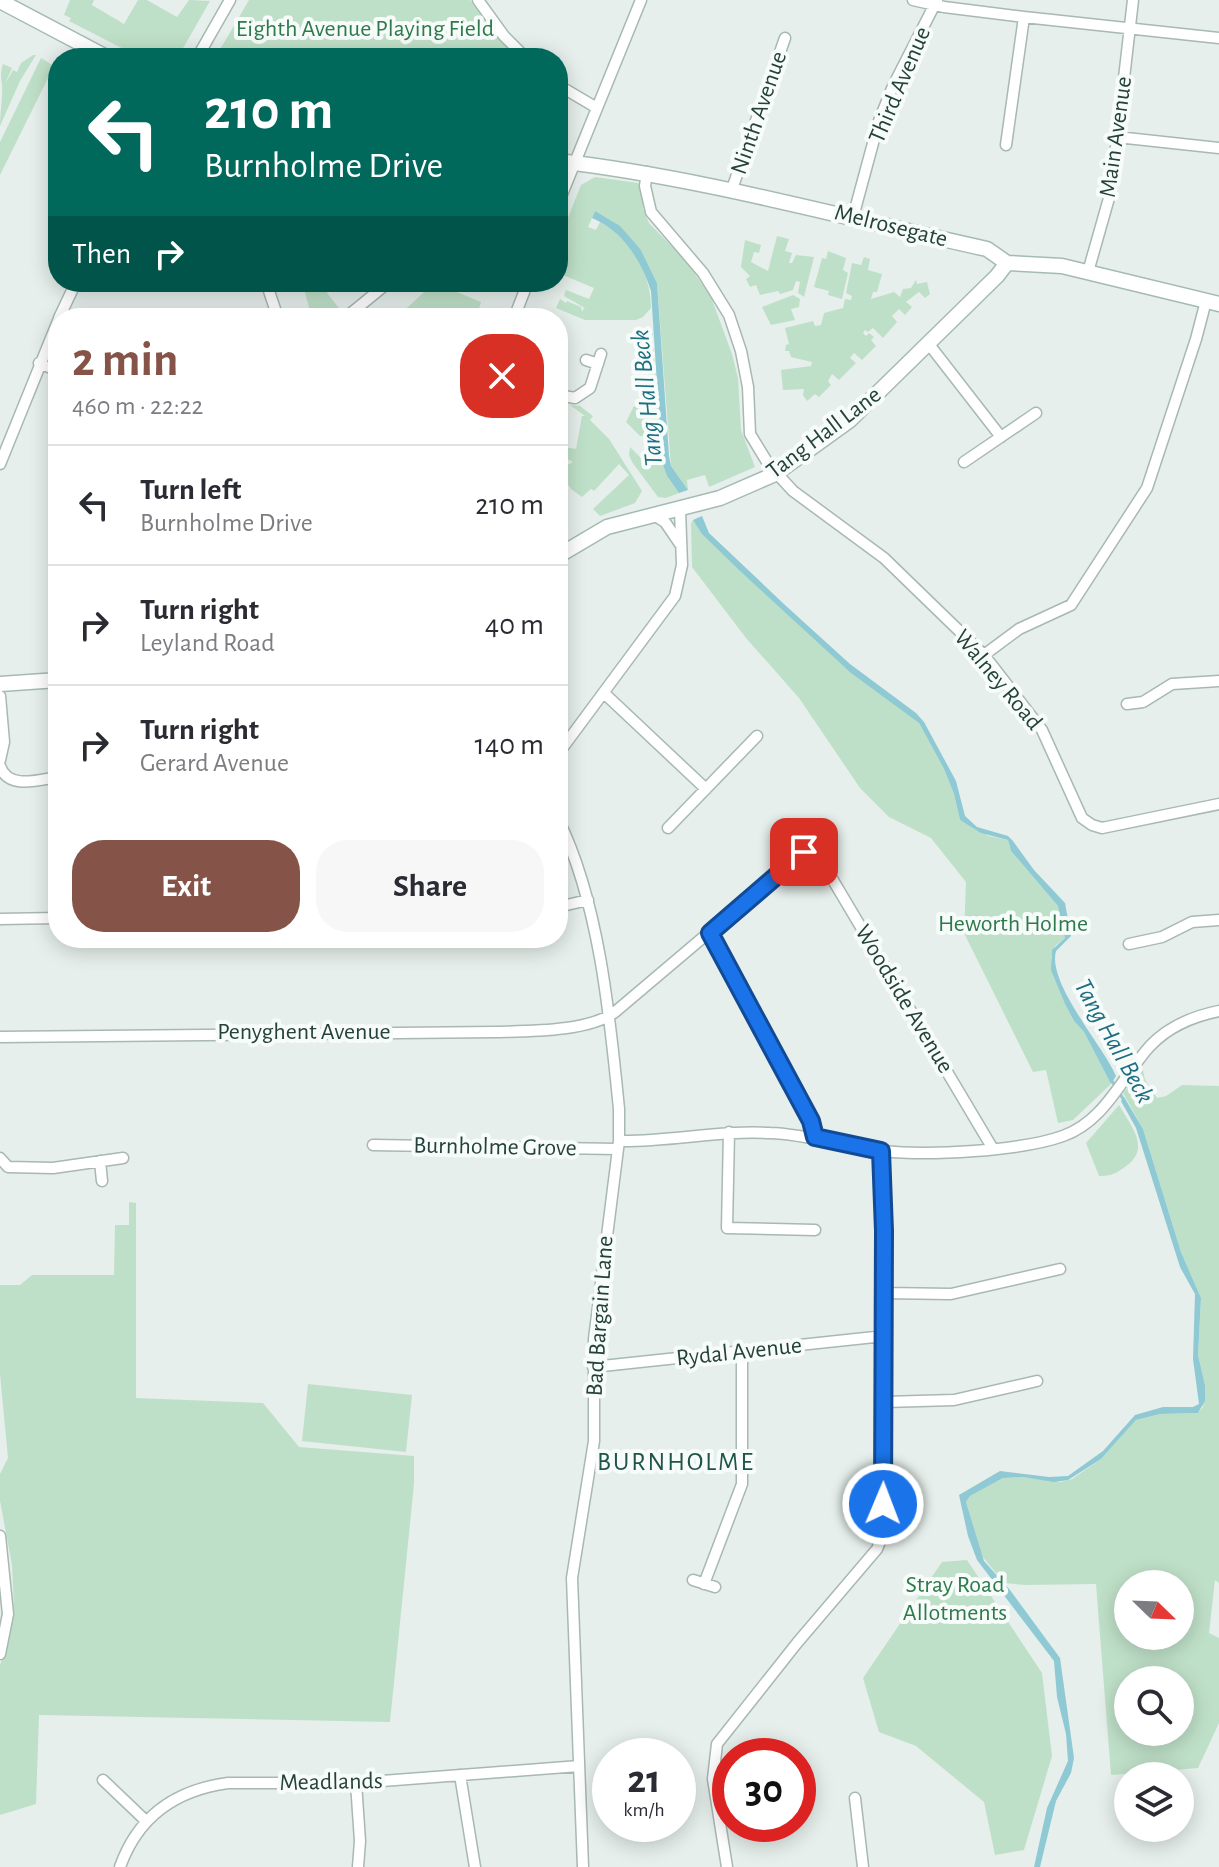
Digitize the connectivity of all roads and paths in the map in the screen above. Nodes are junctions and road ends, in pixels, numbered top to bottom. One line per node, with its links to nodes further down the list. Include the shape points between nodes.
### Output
1 (230, 0): 13 (street)
2 (478, 0): 14 (street)
3 (641, 0): 16 (street)
4 (913, 0): 7 (street)
5 (1133, 0): 9 (street, Main Avenue)
6 (0, 1): 12 (street)
7 (936, 3): 8 (street); 25 (street, Third Avenue, via 879,121)
8 (1024, 17): 9 (street); 18 (street)
9 (1130, 28): 11 (street); 17 (street, Main Avenue)
10 (785, 38): 24 (street, Ninth Avenue)
11 (1219, 38)
12 (88, 48)
13 (203, 48)
14 (516, 48)
15 (568, 91): 16 (street)
16 (597, 108): 21 (street)
17 (1117, 137): 19 (street); 27 (street, Main Avenue, via 1111,191)
18 (1006, 145)
19 (1219, 148)
20 (568, 162): 21 (street, Melrosegate)
21 (574, 163): 22 (street, Melrosegate); 23 (street)
22 (647, 172): 24 (street, Melrosegate); 41 (street, Walney Road, via 651,212 703,273 729,315 748,387 750,434)
23 (568, 178)
24 (732, 189): 25 (street, Melrosegate)
25 (853, 217): 26 (street, Melrosegate, via 987,249)
26 (1007, 263): 27 (street, Melrosegate); 31 (street, Tang Hall Lane)
27 (1088, 272): 29 (street, Melrosegate)
28 (377, 292): 30 (street)
29 (1212, 302): 46 (street, via 1147,488 1071,605 1019,629)
30 (357, 308)
31 (928, 343): 38 (street); 41 (street, Tang Hall Lane, via 850,420)
32 (48, 344): 34 (street)
33 (586, 360): 36 (street, via 599,359 590,388 584,395)
34 (39, 363): 35 (street); 40 (street)
35 (48, 367)
36 (568, 397)
37 (1036, 413): 38 (street)
38 (1001, 437): 39 (street)
39 (964, 462)
40 (0, 464)
41 (775, 474): 42 (street, Tang Hall Lane); 46 (street, Walney Road, via 884,558)
42 (680, 510): 43 (street, Tang Hall Lane); 44 (street)
43 (652, 514): 44 (street, via 665,522); 45 (street, Tang Hall Lane, via 607,527)
44 (682, 546): 50 (street, via 675,596)
45 (568, 550)
46 (984, 655): 59 (street, Walney Road, via 1042,730 1082,818 1092,825 1102,828)
47 (48, 681): 49 (street)
48 (1219, 681): 52 (street, via 1172,684 1143,702)
49 (0, 684)
50 (605, 694): 54 (street); 58 (street)
51 (0, 696): 55 (street)
52 (1127, 704)
53 (757, 736): 58 (street)
54 (568, 741)
55 (0, 760)
56 (0, 766): 57 (street, via 16,782)
57 (48, 778)
58 (706, 789): 60 (street)
59 (1219, 804)
60 (668, 828)
61 (568, 840): 62 (street, Bad Bargain Lane)
62 (588, 900): 63 (street); 70 (street, Bad Bargain Lane)
63 (568, 905)
64 (48, 918): 65 (street)
65 (0, 919)
66 (1219, 920): 68 (street, via 1192,922 1162,937)
67 (710, 933): 70 (street); 73 (street); 76 (street, Woodside Avenue, via 804,852 818,855)
68 (1129, 944)
69 (1219, 1011): 76 (street, Burnholme Grove, via 1193,1018 1152,1044 1095,1118 1063,1136)
70 (607, 1017): 71 (street, Penyghent Avenue, via 549,1029 495,1032); 75 (street, Bad Bargain Lane, via 619,1109)
71 (0, 1037)
72 (729, 1132): 73 (street, Burnholme Grove); 75 (street, Burnholme Grove); 82 (street, via 727,1228)
73 (815, 1137): 77 (street, Burnholme Grove)
74 (373, 1145): 75 (street, Burnholme Grove)
75 (618, 1145): 87 (street, Bad Bargain Lane)
76 (993, 1149): 77 (street, Burnholme Grove)
77 (881, 1151): 84 (street)
78 (0, 1158): 80 (street, via 18,1169)
79 (123, 1158): 80 (street)
80 (100, 1161): 81 (street)
81 (102, 1181)
82 (815, 1230)
83 (1060, 1269): 84 (street, via 951,1294)
84 (885, 1293): 85 (street)
85 (884, 1336): 86 (street, Rydal Avenue); 89 (street)
86 (742, 1353): 87 (street, Rydal Avenue); 91 (street, via 742,1484)
87 (593, 1367): 94 (street, Bad Bargain Lane, via 594,1441 572,1578)
88 (1037, 1381): 89 (street, via 954,1400)
89 (884, 1402): 104 (street, via 881,1542 717,1744 713,1779)
90 (0, 1536): 92 (street)
91 (704, 1584)
92 (4, 1613): 93 (street)
93 (0, 1654)
94 (579, 1766): 95 (street, Meadlands); 103 (street, Bad Bargain Lane)
95 (460, 1775): 97 (street, Meadlands); 102 (street)
96 (103, 1780): 99 (street)
97 (356, 1783): 99 (street, Meadlands, via 211,1785 178,1796); 101 (street)
98 (855, 1798): 105 (street)
99 (146, 1821): 100 (street, Meadlands)
100 (120, 1867)
101 (358, 1867)
102 (475, 1867)
103 (583, 1867)
104 (727, 1867)
105 (863, 1867)

